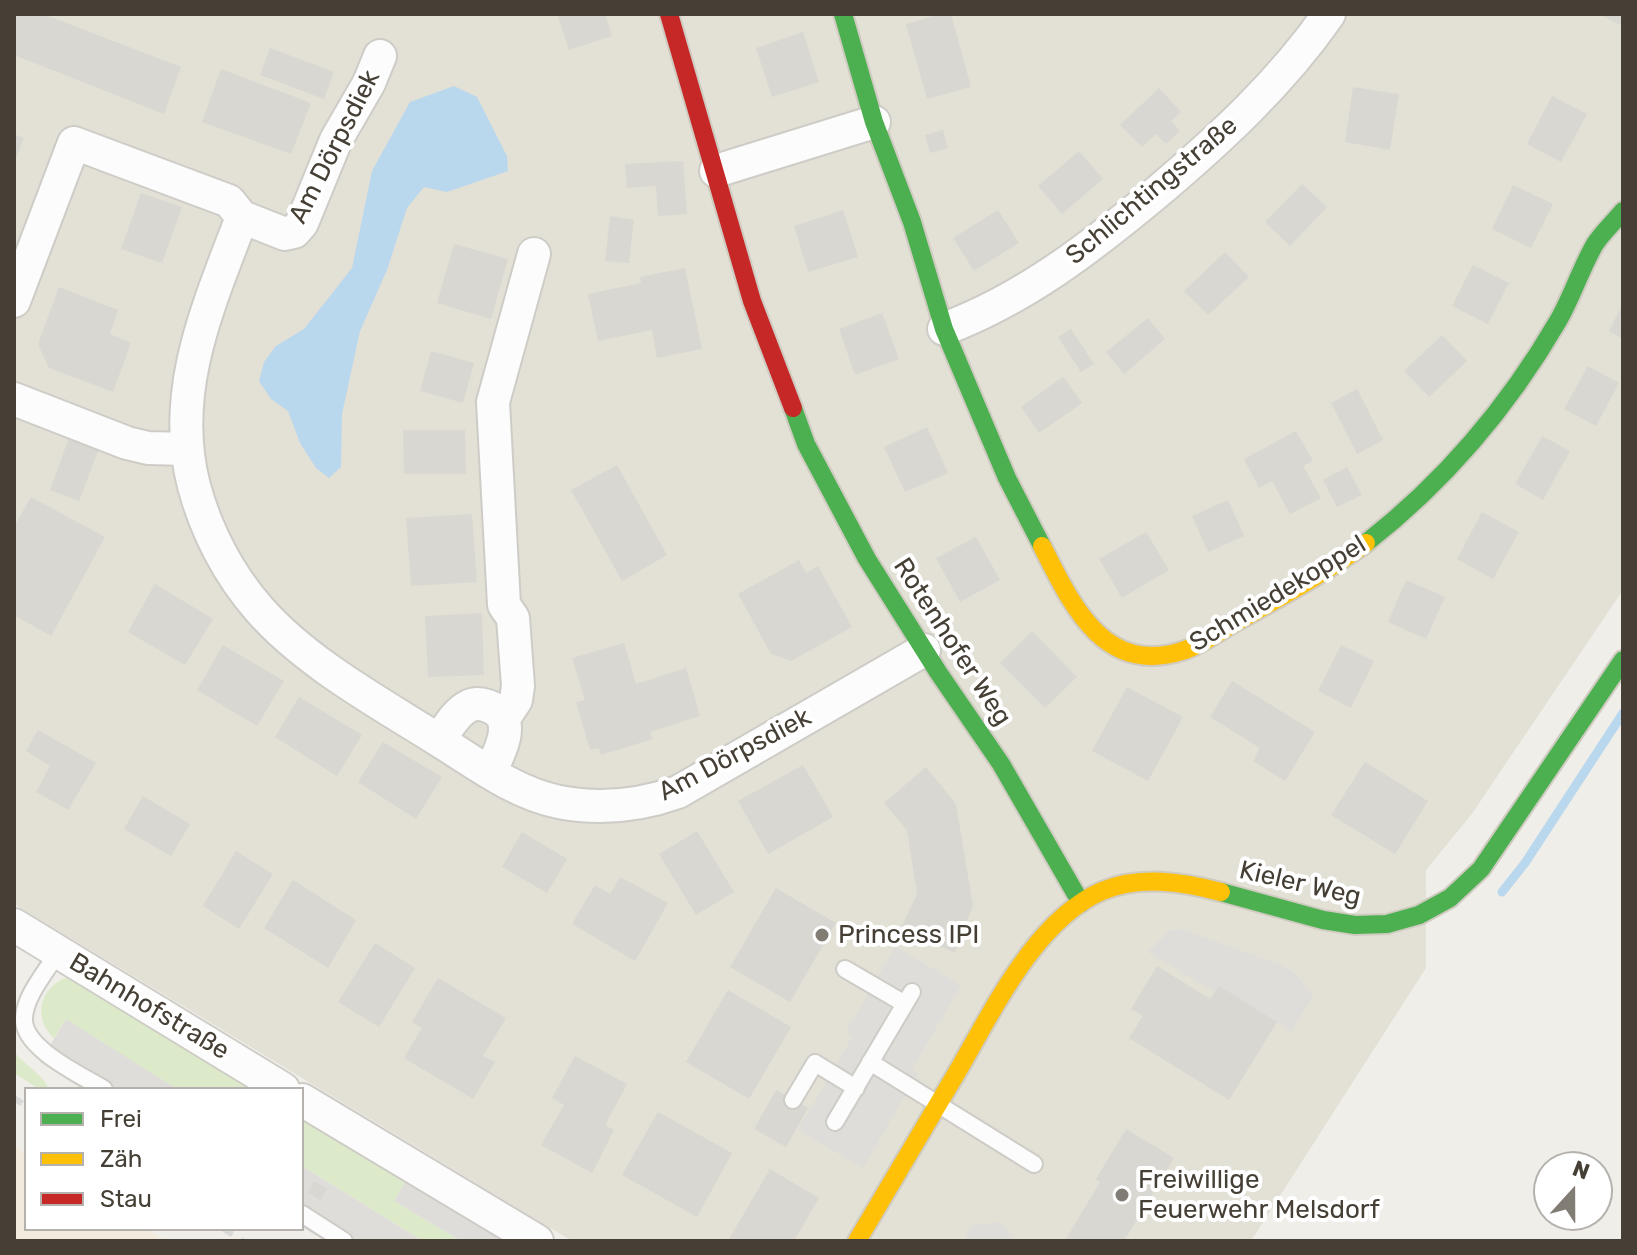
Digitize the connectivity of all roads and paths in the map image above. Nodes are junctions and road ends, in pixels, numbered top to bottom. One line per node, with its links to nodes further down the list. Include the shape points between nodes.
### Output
1 (669, 14): 6 (street, Rotenhofer Weg)
2 (843, 14): 5 (street, Schmiedekoppel)
3 (1329, 14): 11 (street, Schlichtingstraße, via 1261,98 1117,225 1029,288)
4 (380, 56): 8 (street, Am Dörpsdiek, via 336,140 302,223 285,234)
5 (874, 122): 6 (street); 11 (street, Schmiedekoppel)
6 (716, 171): 14 (street, Rotenhofer Weg, via 752,301 806,444 867,559)
7 (1623, 211): 11 (street, Schmiedekoppel, via 1596,243 1559,319 1517,387 1416,502 1313,579 1195,645 1166,655 1147,657 1111,645 1074,609 1007,478)
8 (242, 217): 10 (street, Am Dörpsdiek, via 229,201 74,143); 13 (street, Am Dörpsdiek, via 195,346 185,415)
9 (534, 254): 16 (street, via 493,402 504,605 513,618 518,686)
10 (14, 301)
11 (944, 329)
12 (14, 399): 13 (street, via 127,443)
13 (187, 449): 17 (street, Am Dörpsdiek, via 205,521 258,609 321,663)
14 (924, 650): 18 (street, Am Dörpsdiek, via 678,792 655,800 606,807 559,802); 19 (street, Rotenhofer Weg, via 1001,764)
15 (1623, 660): 19 (street, Kieler Weg, via 1481,869 1433,909 1366,927 1169,882 1140,881)
16 (504, 718): 17 (street, via 495,708 469,706); 18 (street, via 503,747)
17 (439, 740): 18 (street, Am Dörpsdiek)
18 (490, 772)
19 (1081, 903): 29 (street, via 1050,928 1019,969)
20 (14, 925): 21 (street, Bahnhofstraße)
21 (58, 952): 24 (lane, via 28,1002 26,1032 34,1044); 25 (street, Bahnhofstraße)
22 (845, 969): 23 (lane, via 909,998)
23 (870, 1062): 26 (lane); 29 (lane)
24 (101, 1087)
25 (280, 1087)
26 (856, 1088): 27 (lane, via 815,1063); 30 (lane)
27 (793, 1100)
28 (304, 1101): 34 (street)
29 (940, 1103): 31 (lane); 35 (street)
30 (835, 1122)
31 (1034, 1164)
32 (304, 1215): 33 (lane)
33 (344, 1241)
34 (537, 1241)
35 (857, 1241)

